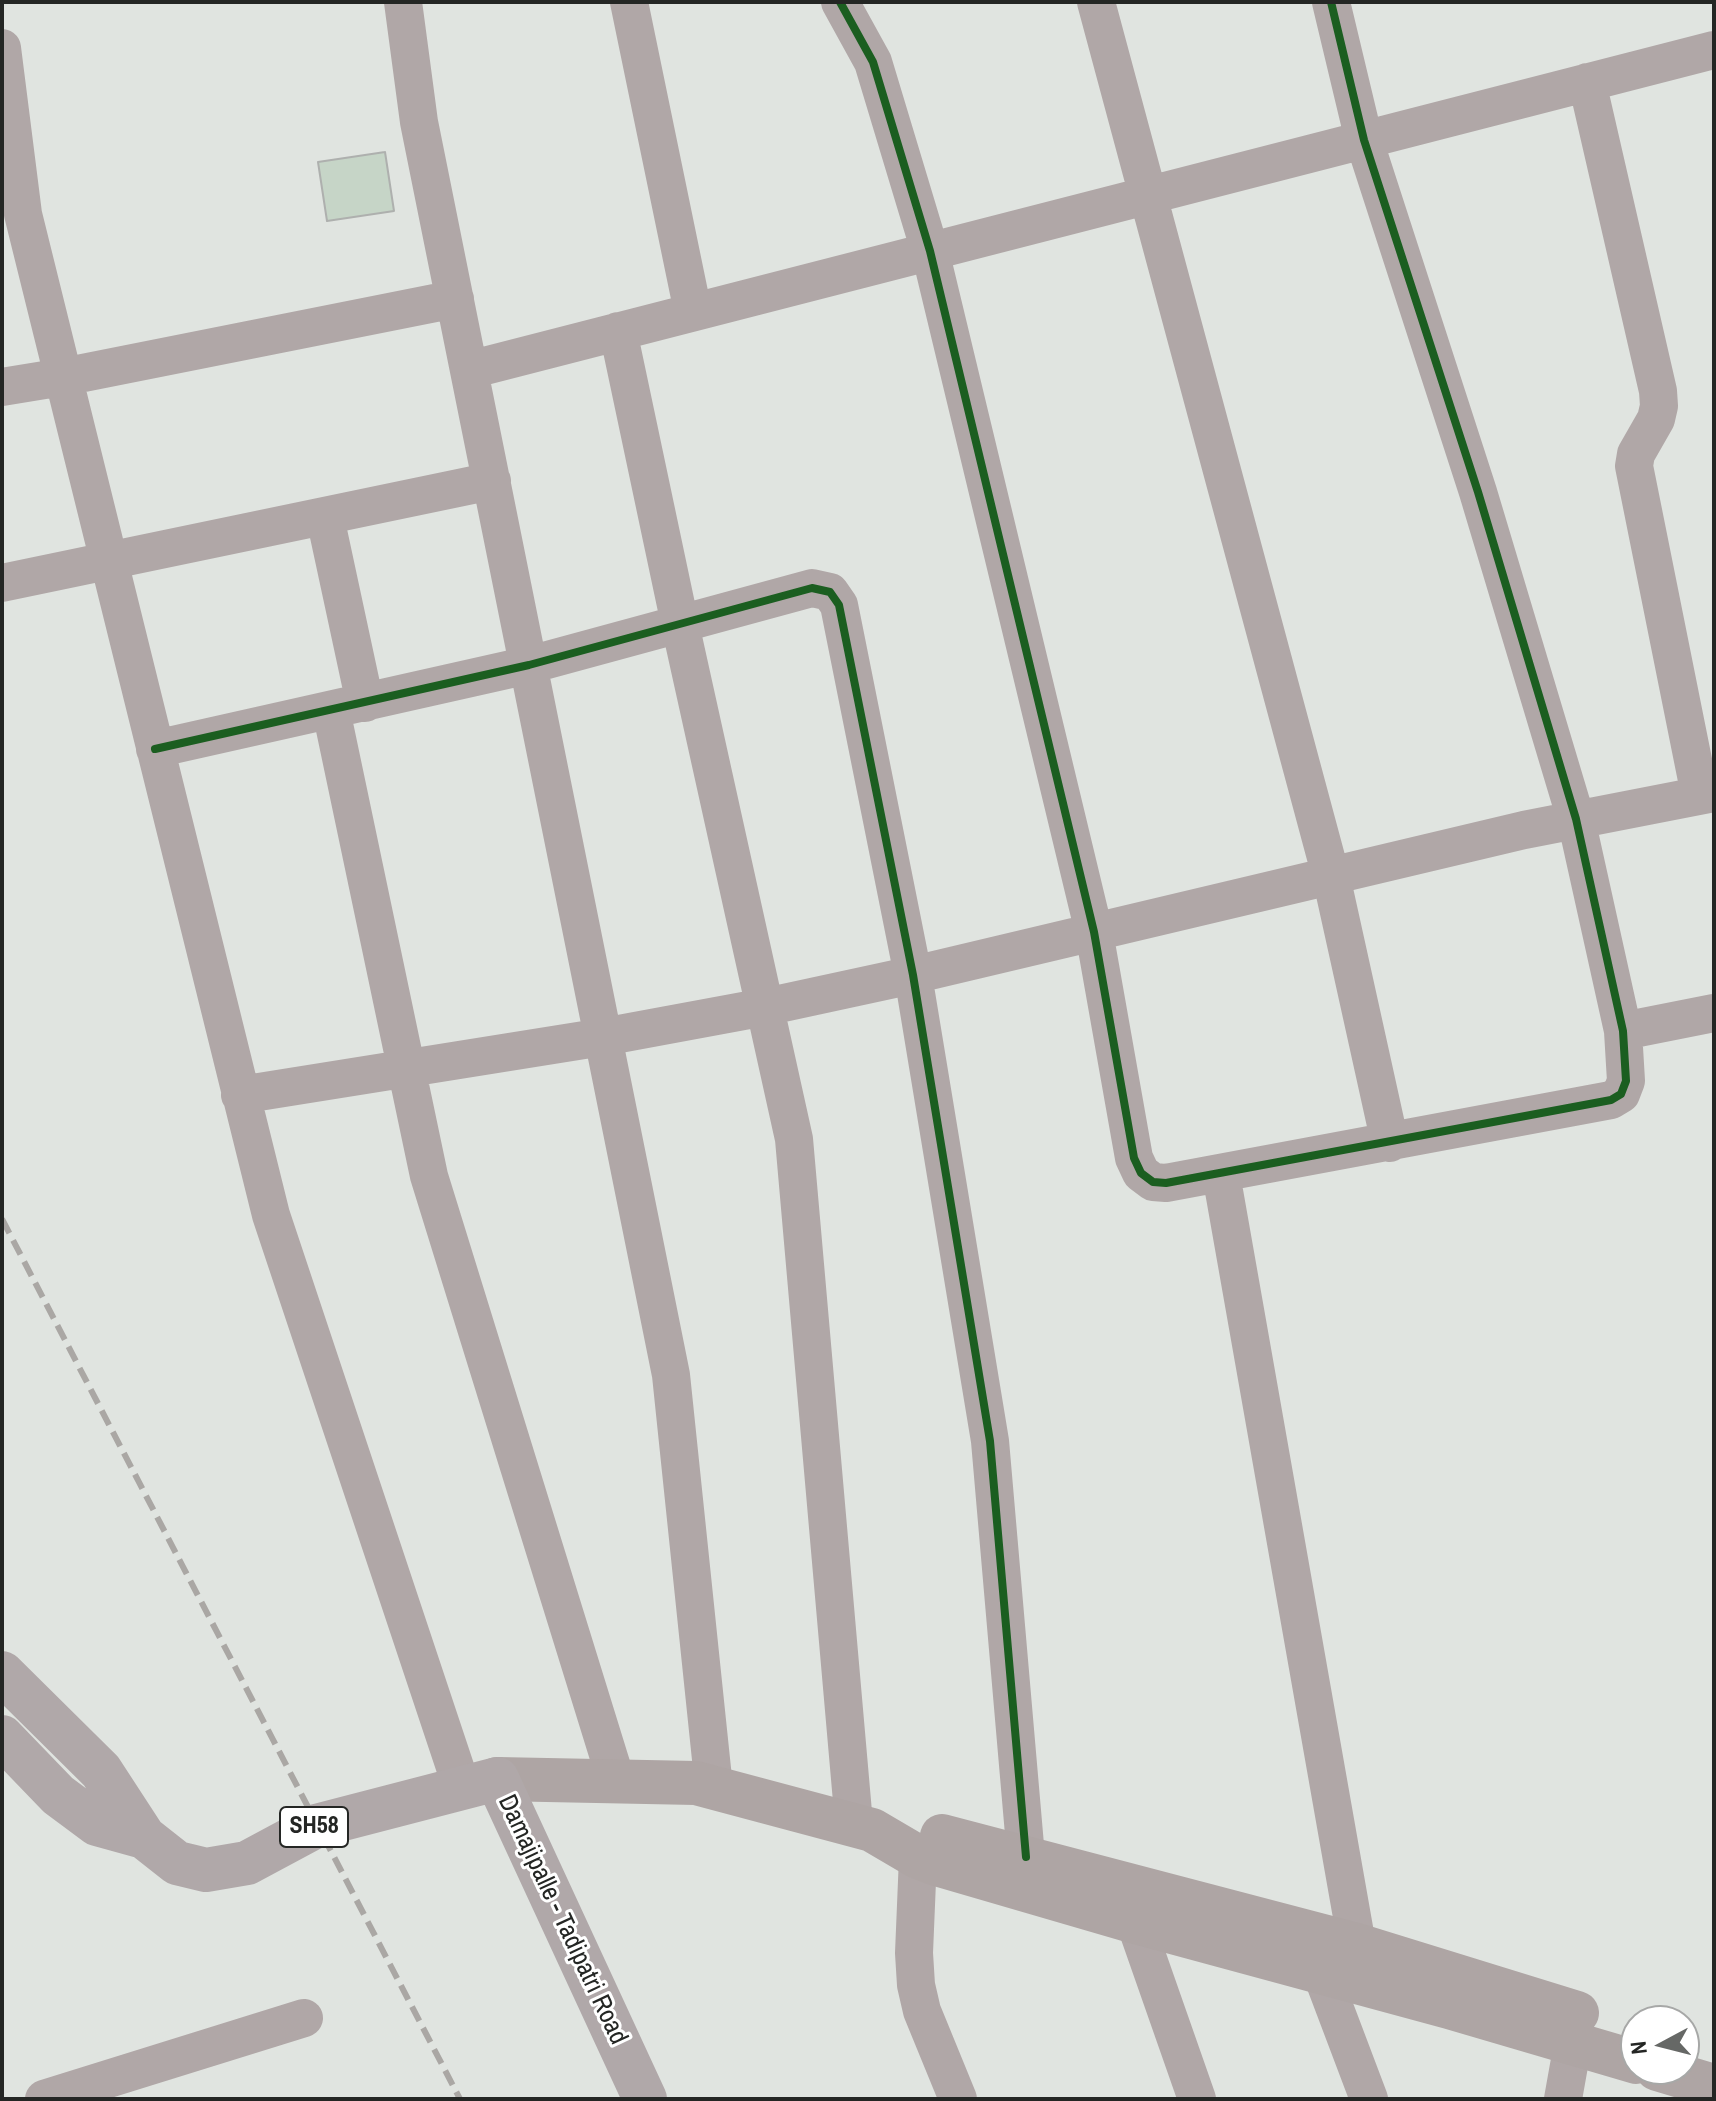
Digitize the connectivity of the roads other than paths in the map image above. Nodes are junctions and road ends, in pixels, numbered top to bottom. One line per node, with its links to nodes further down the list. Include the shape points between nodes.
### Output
1 (403, 2): 13 (street, via 413,85)
2 (629, 2): 14 (street)
3 (840, 2): 12 (street, via 873,62)
4 (1096, 2): 11 (street)
5 (1331, 2): 9 (street)
6 (2, 48): 10 (street)
7 (1714, 50): 8 (street)
8 (1587, 82): 9 (street); 27 (street, via 1658,391 1656,419 1634,466)
9 (1364, 140): 11 (street); 28 (street)
10 (11, 193): 17 (street, via 23,214)
11 (1146, 196): 12 (street); 29 (street)
12 (930, 251): 14 (street); 30 (street)
13 (455, 299): 16 (street); 17 (street)
14 (693, 312): 15 (street)
15 (618, 331): 16 (street); 23 (street)
16 (469, 370): 19 (street)
17 (63, 377): 18 (street); 21 (street)
18 (2, 387)
19 (492, 481): 20 (street); 24 (street)
20 (325, 517): 21 (street); 25 (street)
21 (109, 562): 22 (street); 26 (street)
22 (2, 583)
23 (680, 624): 24 (street); 31 (street, via 812,588 830,592 839,605); 32 (street)
24 (529, 665): 25 (street); 35 (street)
25 (348, 706): 26 (street); 36 (street)
26 (155, 749): 37 (street)
27 (1707, 794): 28 (street)
28 (1576, 819): 29 (street); 34 (street)
29 (1331, 876): 30 (street); 38 (street)
30 (1094, 932): 31 (street); 39 (street, via 1141,1173 1166,1183)
31 (913, 975): 32 (street); 48 (street, via 990,1441)
32 (765, 1007): 35 (street); 45 (street, via 797,1165)
33 (1714, 1013): 34 (street)
34 (1623, 1031): 38 (street, via 1626,1081 1621,1094 1611,1100)
35 (603, 1037): 36 (street); 44 (street, via 671,1375)
36 (406, 1067): 37 (street); 42 (street, via 429,1176)
37 (240, 1095): 43 (street, via 271,1215)
38 (1390, 1143): 39 (street)
39 (1221, 1174): 50 (street)
40 (2, 1673): 46 (main road, Damajipalle - Tadipatri Road / SH58, via 101,1771)
41 (2, 1737): 46 (main road, Damajipalle - Tadipatri Road / SH58, via 58,1795 97,1824)
42 (616, 1780): 43 (main road); 44 (main road)
43 (480, 1784): 46 (main road, Damajipalle - Tadipatri Road / SH58, via 316,1826 233,1866 206,1870 177,1863); 57 (main road, Damajipalle - Tadipatri Road)
44 (714, 1788): 45 (main road)
45 (863, 1827): 47 (main road); 48 (main road, via 927,1832)
46 (144, 1837)
47 (918, 1857): 49 (main road); 58 (street, via 916,1985)
48 (1026, 1857): 50 (main road)
49 (1135, 1922): 51 (main road); 59 (street)
50 (1357, 1945): 53 (main road)
51 (1321, 1972): 54 (main road); 60 (street)
52 (304, 2018): 56 (street)
53 (1620, 2027)
54 (1573, 2043): 55 (main road); 61 (street)
55 (1620, 2057)
56 (44, 2099)
57 (645, 2099)
58 (958, 2099)
59 (1197, 2099)
60 (1369, 2099)
61 (1563, 2099)

